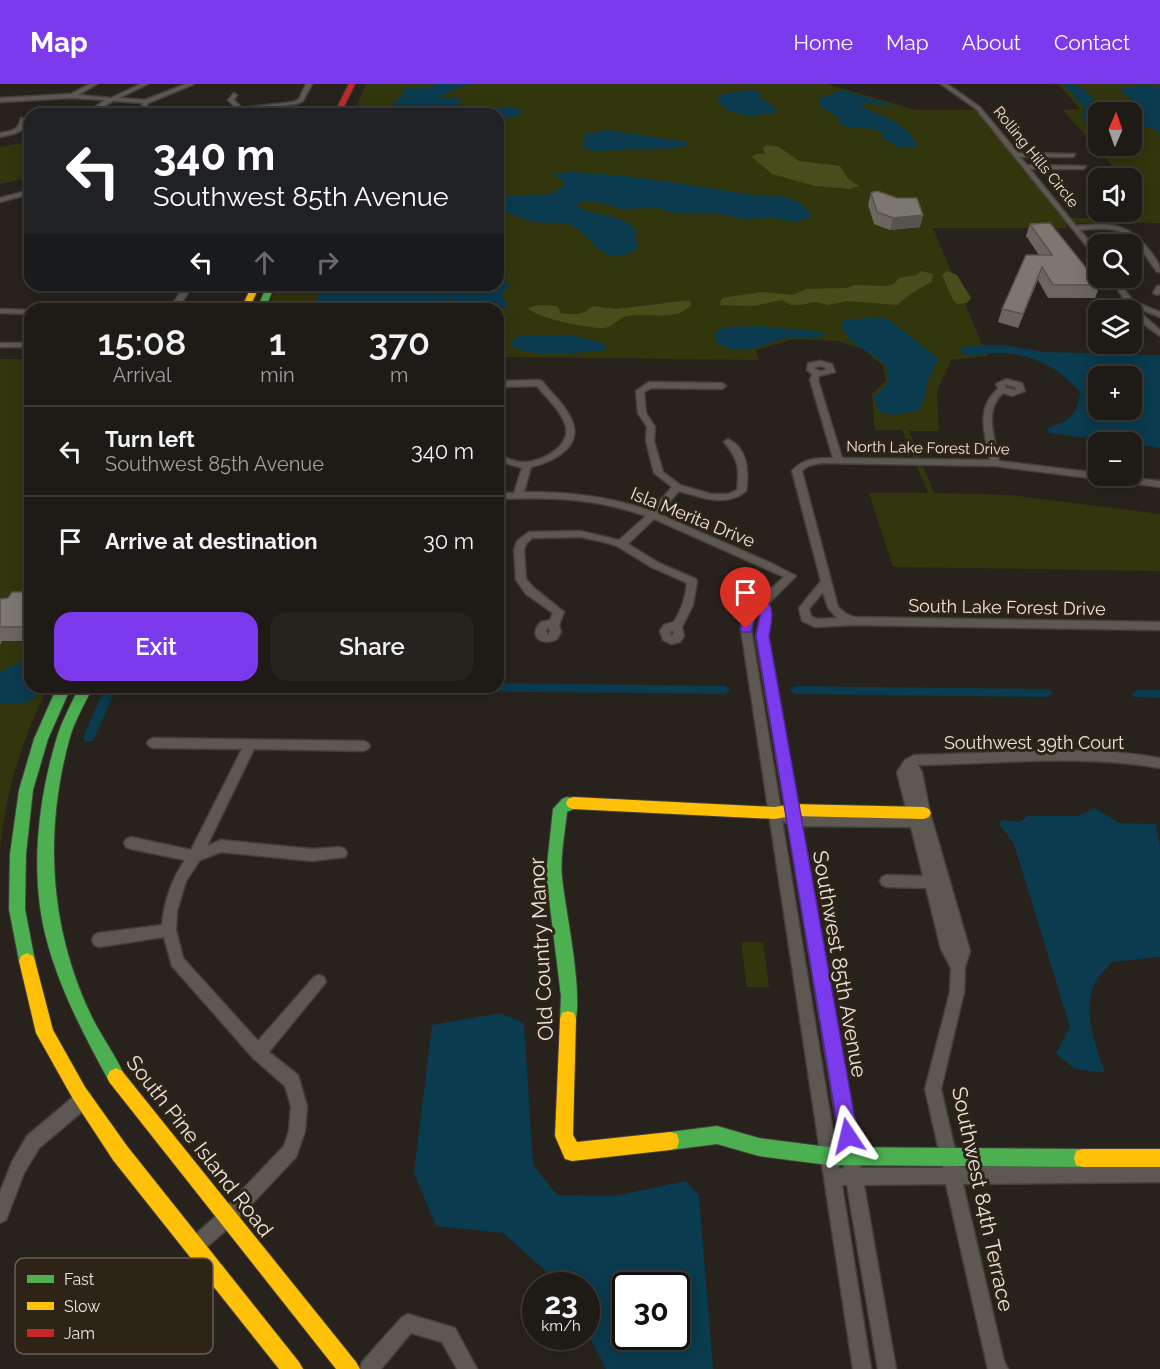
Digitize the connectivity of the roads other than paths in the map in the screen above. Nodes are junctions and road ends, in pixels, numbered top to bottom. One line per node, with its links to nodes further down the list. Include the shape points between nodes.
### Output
1 (94, 84): 10 (street)
2 (138, 84): 11 (street)
3 (145, 84): 11 (street)
4 (191, 84): 13 (street)
5 (309, 84): 17 (street, via 301,100 294,103)
6 (352, 84): 18 (main road)
7 (363, 84): 19 (main road)
8 (944, 84): 23 (street, Rolling Hills Circle, via 978,108)
9 (234, 95): 17 (street, via 231,100)
10 (72, 96): 11 (street); 12 (street)
11 (108, 99): 13 (street); 14 (street); 15 (street)
12 (0, 100)
13 (146, 102): 16 (street)
14 (92, 108)
15 (96, 108)
16 (143, 108)
17 (239, 108)
18 (340, 108)
19 (353, 108)
20 (23, 119): 21 (street, via 18,131)
21 (0, 135)
22 (1066, 147): 24 (street)
23 (1017, 155): 24 (street); 25 (street, Rolling Hills Circle)
24 (1073, 155): 26 (street)
25 (1026, 167): 26 (street); 30 (street, Rolling Hills Circle)
26 (1084, 167): 27 (street)
27 (1088, 172)
28 (24, 194): 29 (street)
29 (0, 200)
30 (1076, 228): 31 (street, Rolling Hills Circle); 32 (street, via 1123,230)
31 (1088, 244)
32 (1160, 270)
33 (1121, 288): 34 (street)
34 (1130, 300)
35 (1142, 308): 38 (street)
36 (0, 311): 37 (street)
37 (24, 312)
38 (1160, 316): 40 (street, via 1150,316)
39 (1142, 317): 40 (street)
40 (1146, 323): 41 (street)
41 (1160, 334)
42 (0, 345): 43 (street)
43 (24, 345)
44 (816, 374): 50 (street, via 814,380)
45 (504, 384): 52 (street, via 538,383 571,430 561,450)
46 (722, 386): 54 (street, via 649,386 640,391 642,413 651,427 650,441 659,473)
47 (1002, 390): 51 (street, via 994,395 987,413)
48 (728, 442): 54 (street, via 743,460 741,491 730,497 711,497)
49 (504, 460): 52 (street)
50 (838, 461): 51 (street, North Lake Forest Drive); 60 (street, North Lake Forest Drive, via 811,461 797,471)
51 (995, 463): 53 (street, North Lake Forest Drive)
52 (526, 465): 56 (street)
53 (1160, 484)
54 (677, 487): 57 (street)
55 (504, 496): 56 (street, Isla Merita Drive)
56 (518, 496): 57 (street, Isla Merita Drive, via 584,497)
57 (652, 514): 58 (street); 59 (street, Isla Merita Drive)
58 (621, 544): 65 (street, via 606,538 560,534 529,536 521,543 521,580 559,612); 67 (street, via 692,581 693,589)
59 (791, 576): 61 (street, Southwest 85th Avenue)
60 (825, 582): 62 (street); 63 (street)
61 (762, 603): 75 (street, Southwest 85th Avenue, via 750,611 746,629); 76 (street, Southwest 85th Avenue, via 766,615 762,636)
62 (808, 603): 63 (street); 64 (street, South Lake Forest Drive, via 804,614 815,623)
63 (834, 608): 64 (street)
64 (853, 621): 66 (street, South Lake Forest Drive)
65 (553, 625)
66 (1160, 626)
67 (676, 628)
68 (61, 693): 87 (main road, via 40,739 26,790 18,854 17,909 45,1033)
69 (83, 693): 97 (main road, South Pine Island Road, via 64,735 52,787 45,848 56,945 83,1017 113,1073)
70 (153, 743): 71 (street)
71 (251, 743): 72 (street); 80 (street)
72 (364, 746)
73 (909, 763): 74 (street, Southwest 39th Court, via 1029,756 1139,759); 77 (street, Southwest 84th Terrace, via 903,772)
74 (1160, 764)
75 (775, 813): 76 (main road); 88 (street, Southwest 85th Avenue); 88 (main road, Old Country Manor, via 567,803 560,809 554,874 569,996 564,1136 572,1152 717,1135 759,1148)
76 (793, 816): 77 (main road); 90 (street, Southwest 85th Avenue)
77 (920, 817): 82 (street, Southwest 84th Terrace)
78 (131, 843): 80 (street)
79 (340, 853): 80 (street, via 312,855 221,846)
80 (195, 856): 83 (street, via 180,879 170,911)
81 (887, 881): 82 (street)
82 (937, 882): 89 (street, Southwest 84th Terrace, via 948,950 958,968 957,992 933,1089)
83 (169, 930): 84 (street); 86 (street, via 177,961)
84 (99, 940)
85 (319, 982): 86 (street)
86 (258, 1053): 97 (street, via 292,1081 299,1106 297,1131 290,1151)
87 (84, 1100): 96 (street, via 33,1142); 98 (main road, via 120,1153)
88 (828, 1156): 90 (main road); 93 (street, Southwest 85th Avenue)
89 (948, 1156): 90 (main road); 91 (main road); 95 (street, Southwest 84th Terrace)
90 (852, 1157): 94 (street, Southwest 85th Avenue)
91 (1160, 1158)
92 (1160, 1174): 95 (street)
93 (831, 1177): 94 (street); 105 (street, Southwest 85th Avenue)
94 (855, 1177): 95 (street); 106 (street, Southwest 85th Avenue)
95 (953, 1177): 107 (street, Southwest 84th Terrace)
96 (0, 1214)
97 (228, 1217): 98 (street); 102 (main road, South Pine Island Road)
98 (195, 1246): 99 (main road)
99 (204, 1258)
100 (213, 1269): 101 (main road)
101 (292, 1369)
102 (349, 1369)
103 (369, 1369): 104 (street, via 408,1323 448,1335)
104 (468, 1369)
105 (862, 1369)
106 (886, 1369)
107 (999, 1369)

